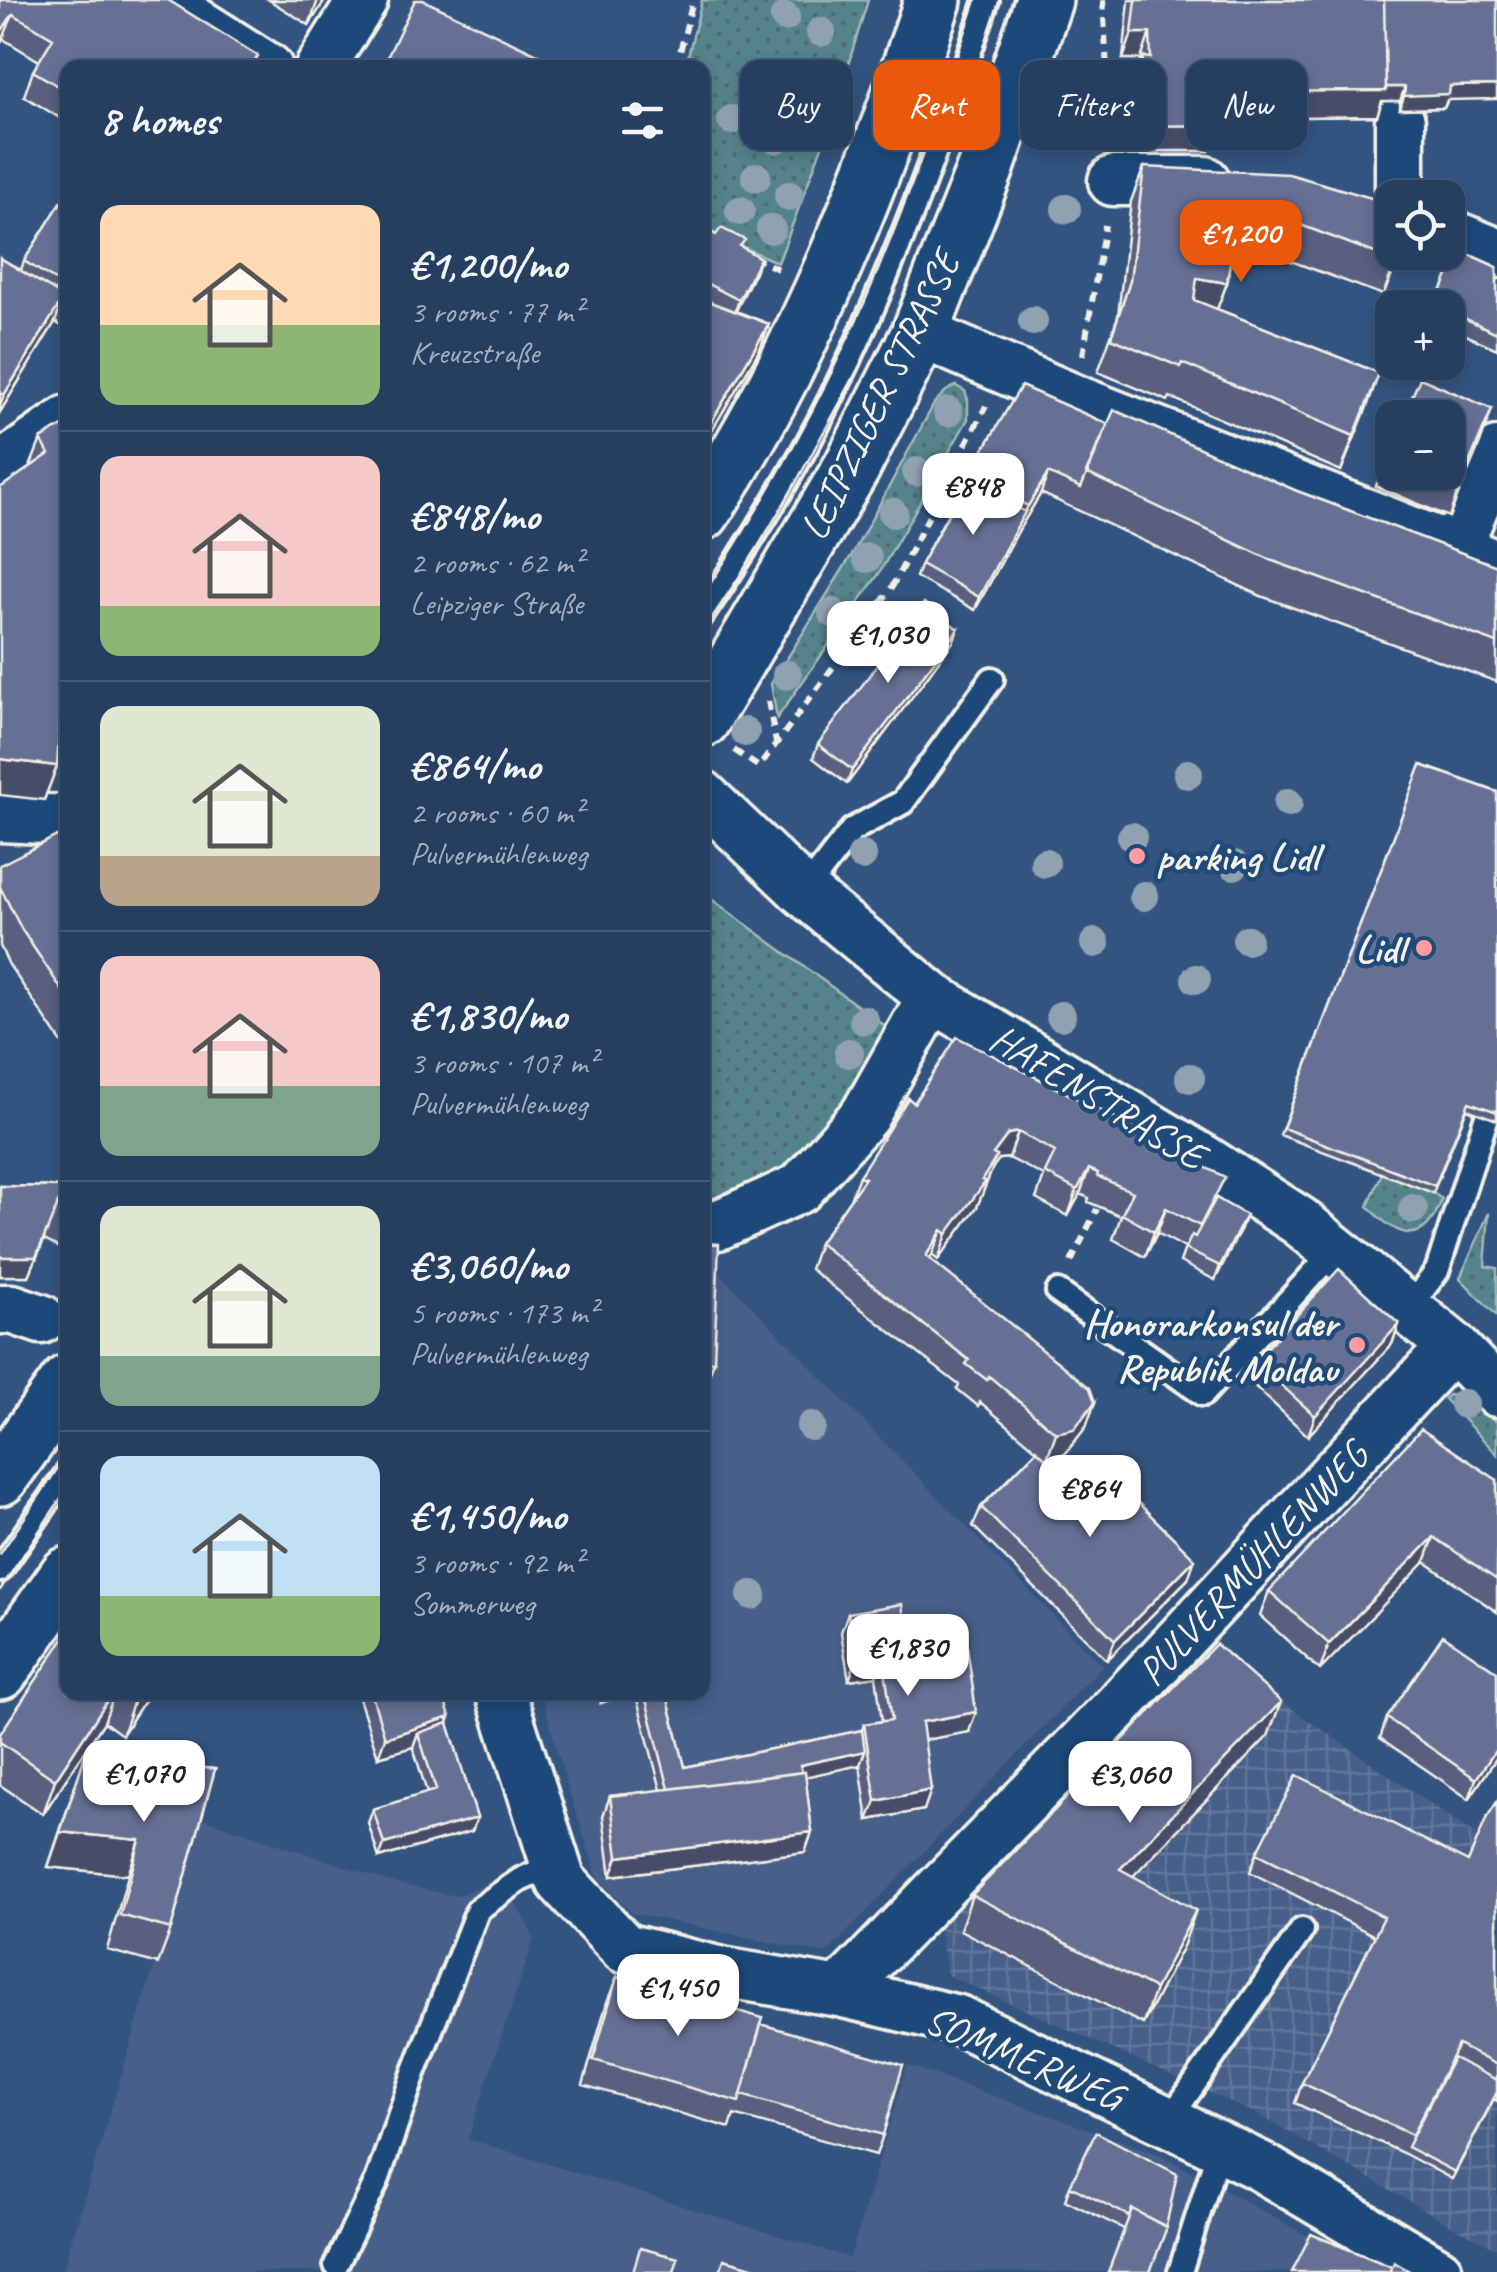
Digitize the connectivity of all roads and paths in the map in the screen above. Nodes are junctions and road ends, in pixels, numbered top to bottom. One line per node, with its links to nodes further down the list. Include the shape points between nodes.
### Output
1 (161, 0): 8 (street)
2 (363, 0): 9 (street)
3 (693, 0): 10 (path)
4 (933, 0): 25 (main road, via 883,149 825,288 742,452)
5 (987, 0): 27 (lane, via 875,304 781,490)
6 (1044, 0): 19 (main road, LEIPZIGER STRASSE)
7 (1104, 0): 13 (path)
8 (255, 60)
9 (325, 60)
10 (678, 60)
11 (1400, 121): 12 (street)
12 (1387, 180)
13 (1113, 181): 14 (street); 20 (path)
14 (1250, 181)
15 (1465, 240): 16 (street)
16 (1497, 254)
17 (752, 256): 18 (path)
18 (786, 273)
19 (920, 333): 21 (street); 30 (main road, LEIPZIGER STRASSE)
20 (1082, 358)
21 (1005, 370): 26 (street); 31 (path, via 890,589)
22 (60, 426): 24 (street)
23 (1497, 452): 26 (street)
24 (0, 468)
25 (710, 500)
26 (1476, 557)
27 (710, 602)
28 (992, 679): 35 (lane, via 903,802 852,830)
29 (766, 692): 31 (path)
30 (718, 734): 31 (path, via 759,767)
31 (776, 744)
32 (710, 803): 35 (street, HAFENSTRASSE)
33 (0, 817): 34 (street)
34 (60, 820)
35 (804, 892): 36 (street, HAFENSTRASSE)
36 (932, 997): 39 (street, via 865,1116 800,1188); 40 (street, HAFENSTRASSE, via 1201,1158)
37 (1486, 1116): 42 (lane, via 1438,1270)
38 (1097, 1209): 41 (path)
39 (710, 1226)
40 (1334, 1250): 41 (lane, via 1204,1394); 42 (street, HAFENSTRASSE)
41 (1058, 1292)
42 (1408, 1309): 43 (street, HAFENSTRASSE)
43 (1453, 1346): 44 (street, HAFENSTRASSE); 54 (street, PULVERMÜHLENWEG, via 1120,1704)
44 (1497, 1392)
45 (60, 1394): 46 (main road)
46 (0, 1478)
47 (60, 1484): 48 (lane)
48 (0, 1570)
49 (60, 1586): 50 (main road)
50 (0, 1671)
51 (503, 1700): 52 (street, SOMMERWEG)
52 (555, 1864): 54 (street, SOMMERWEG, via 561,1882 624,1948); 57 (lane, via 478,1909 378,2181)
53 (1302, 1930): 55 (lane)
54 (839, 1992): 55 (street, SOMMERWEG, via 958,2020)
55 (1169, 2120): 56 (street, SOMMERWEG)
56 (1220, 2146): 58 (lane); 59 (street, SOMMERWEG)
57 (336, 2265)
58 (1180, 2272)
59 (1438, 2272)

